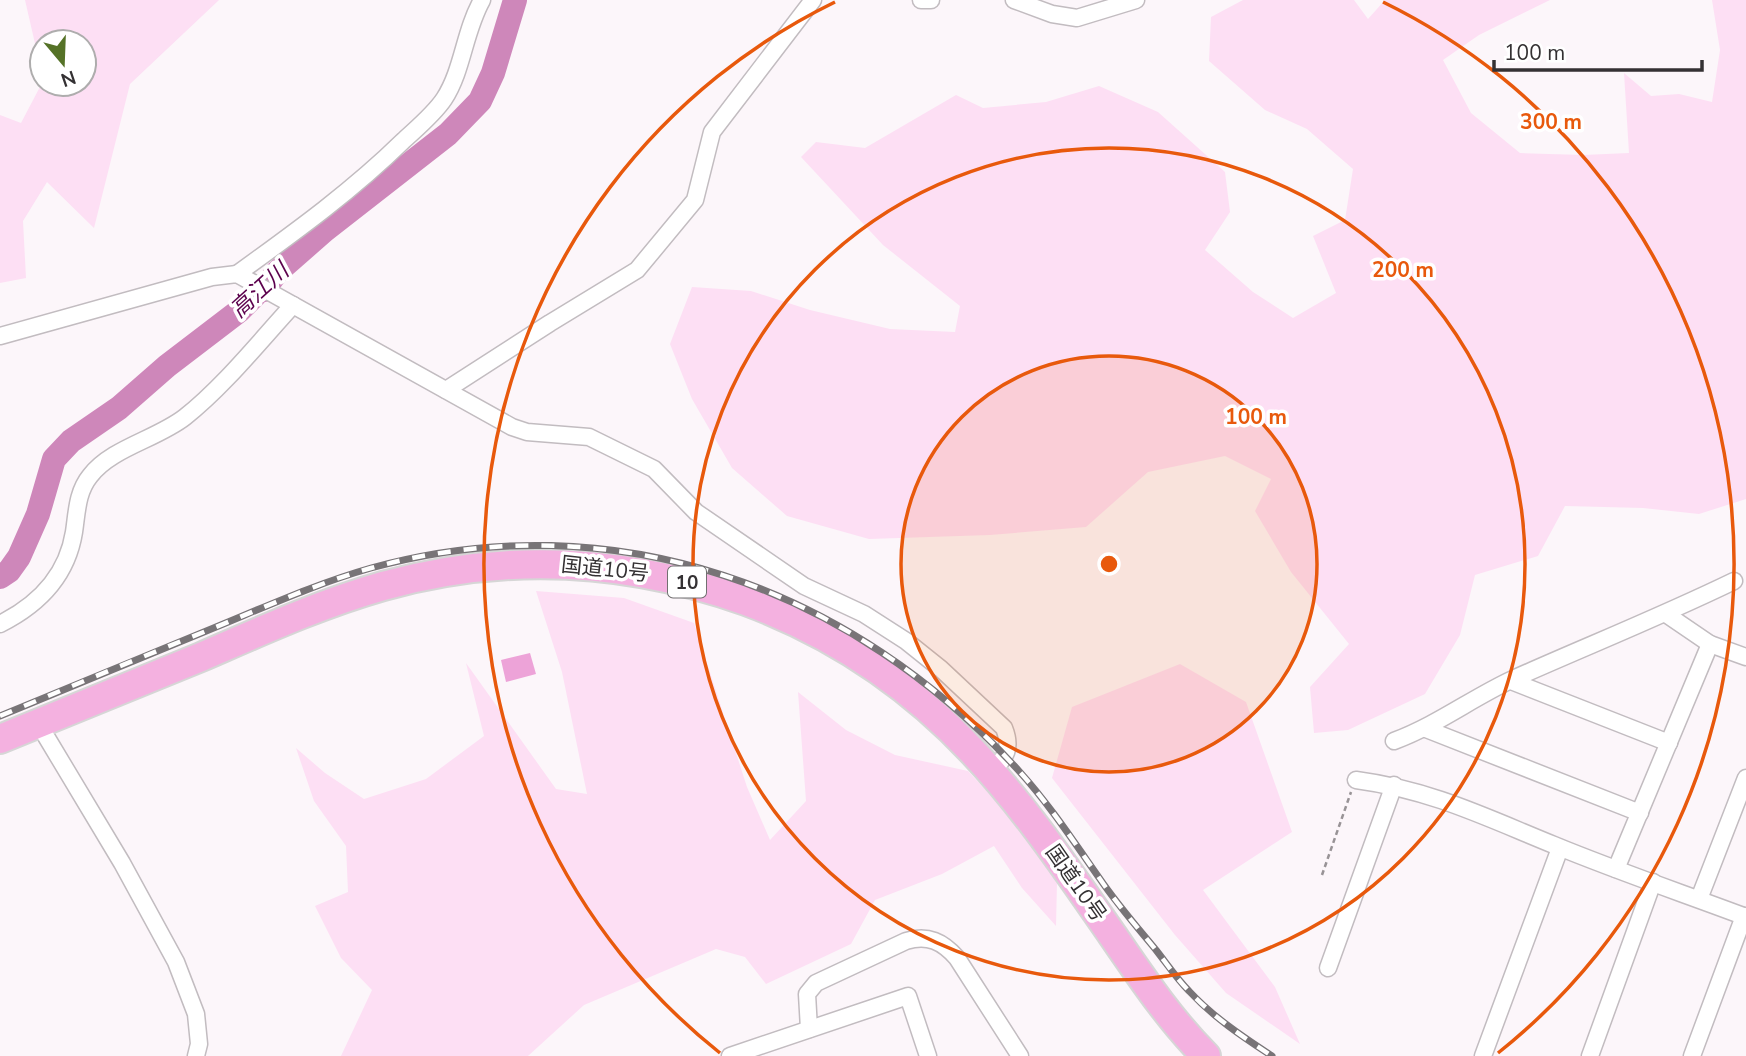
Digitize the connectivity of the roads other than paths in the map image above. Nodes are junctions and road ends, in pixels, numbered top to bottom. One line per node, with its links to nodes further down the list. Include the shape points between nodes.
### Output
1 (482, 0): 7 (street, via 464,41 454,81 442,101 367,177)
2 (813, 0): 10 (street, via 712,132 695,200 637,270)
3 (921, 0): 4 (street)
4 (931, 0)
5 (1014, 0): 6 (street, via 1077,18)
6 (1136, 0)
7 (237, 274): 8 (street); 9 (street)
8 (293, 305): 10 (street); 13 (street, via 199,406 168,430 98,467 78,499 70,552 61,571 31,605)
9 (0, 336)
10 (446, 390): 22 (street, via 520,430 589,437 648,466 696,512 804,586 853,608 906,641 1004,728 1008,752)
11 (1734, 581): 12 (street)
12 (1666, 614): 14 (street); 16 (street)
13 (0, 624)
14 (1710, 644): 15 (street); 21 (street)
15 (1746, 657)
16 (1511, 681): 18 (street); 21 (street)
17 (38, 723): 19 (highway, 国道10号 / 10); 22 (highway, 国道10号 / 10, via 298,615 380,587 482,567 571,564 641,571 690,582 814,631 908,692); 35 (street, via 176,962 195,1014)
18 (1426, 729): 20 (street); 26 (street)
19 (0, 739)
20 (1394, 741)
21 (1669, 743): 26 (street)
22 (992, 772): 38 (highway, 国道10号 / 10, via 1051,847 1152,993)
23 (1746, 778): 30 (street)
24 (1356, 780): 25 (street)
25 (1394, 785): 27 (street, via 1473,811); 32 (street)
26 (1640, 813): 28 (street)
27 (1560, 848): 28 (street); 39 (street)
28 (1616, 869): 29 (street)
29 (1653, 882): 30 (street); 40 (street)
30 (1699, 899): 31 (street)
31 (1745, 916): 41 (street)
32 (1328, 968)
33 (809, 1029): 34 (street); 36 (street, via 908,996); 37 (street, via 807,994 816,983 906,941 929,938 957,958)
34 (738, 1055)
35 (196, 1056)
36 (928, 1056)
37 (1020, 1056)
38 (1206, 1056)
39 (1483, 1056)
40 (1590, 1056)
41 (1692, 1056)

